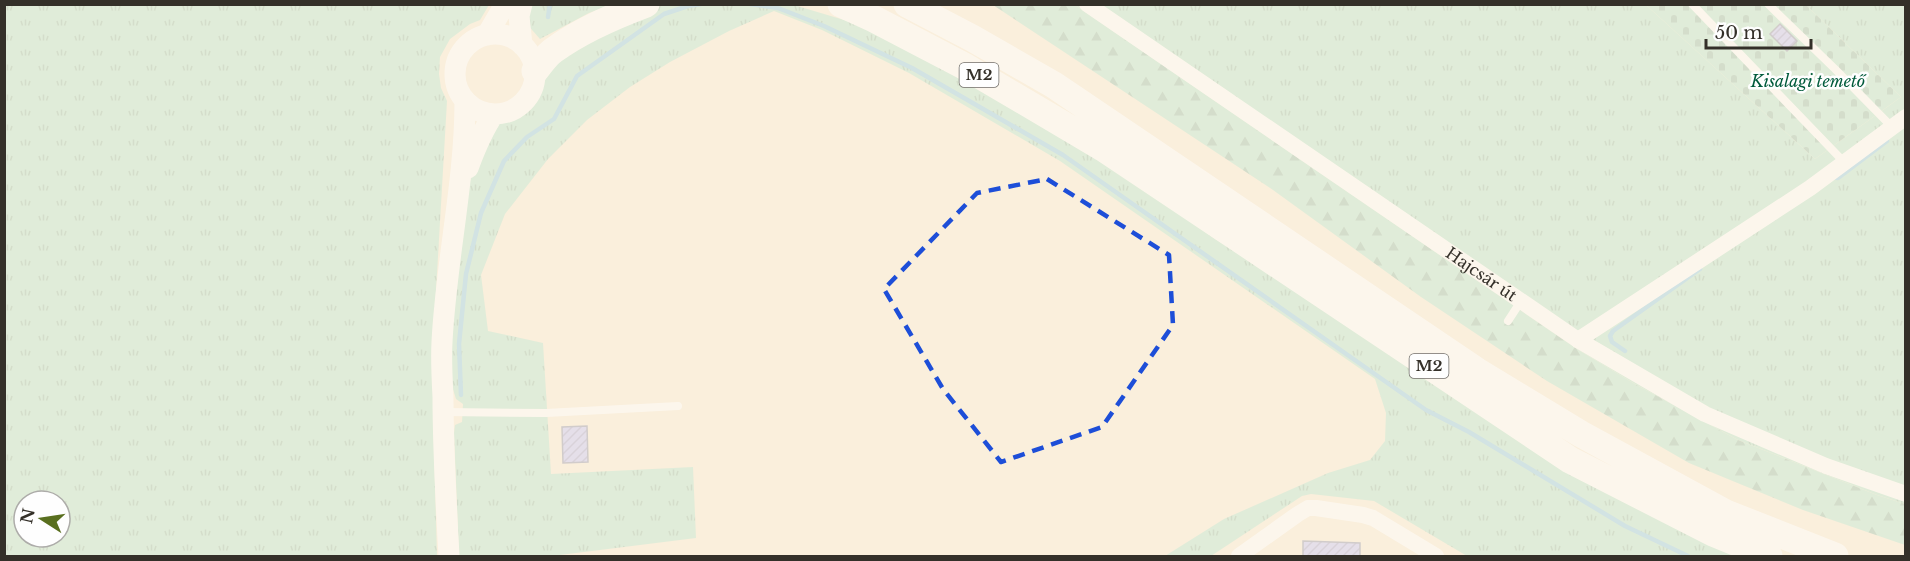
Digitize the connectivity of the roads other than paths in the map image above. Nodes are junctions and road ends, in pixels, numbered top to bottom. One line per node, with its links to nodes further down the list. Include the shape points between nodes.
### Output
1 (505, 4): 10 (street)
2 (522, 4): 11 (street)
3 (646, 4): 12 (highway, via 583,32 552,51)
4 (907, 4): 13 (highway, M2)
5 (948, 4): 13 (highway)
6 (1087, 4): 19 (street, Hajcsár út)
7 (1692, 4): 17 (lane)
8 (1768, 4): 16 (lane, via 1835,69)
9 (840, 6): 28 (highway, M2, via 964,66 1103,148 1570,460 1713,533)
10 (487, 35): 11 (street, via 511,38); 14 (street, via 469,45 458,62 456,82)
11 (522, 45): 12 (street)
12 (535, 71): 15 (street, via 529,97 507,112)
13 (1054, 85): 29 (highway, M2, via 1477,371 1581,434 1726,513)
14 (465, 100): 15 (street, via 473,108); 18 (street)
15 (494, 114): 18 (street, via 475,149)
16 (1899, 122): 17 (street)
17 (1844, 162): 21 (street)
18 (459, 197): 23 (street, via 442,343)
19 (1521, 301): 20 (lane); 21 (street, Hajcsár út)
20 (1508, 321)
21 (1578, 340): 24 (street, Hajcsár út, via 1705,414 1826,466)
22 (678, 406): 23 (lane, via 546,413)
23 (443, 412): 25 (street)
24 (1905, 494)
25 (449, 556)
26 (1239, 556): 27 (street, via 1308,508 1373,518)
27 (1436, 556)
28 (1769, 556)
29 (1835, 556)

